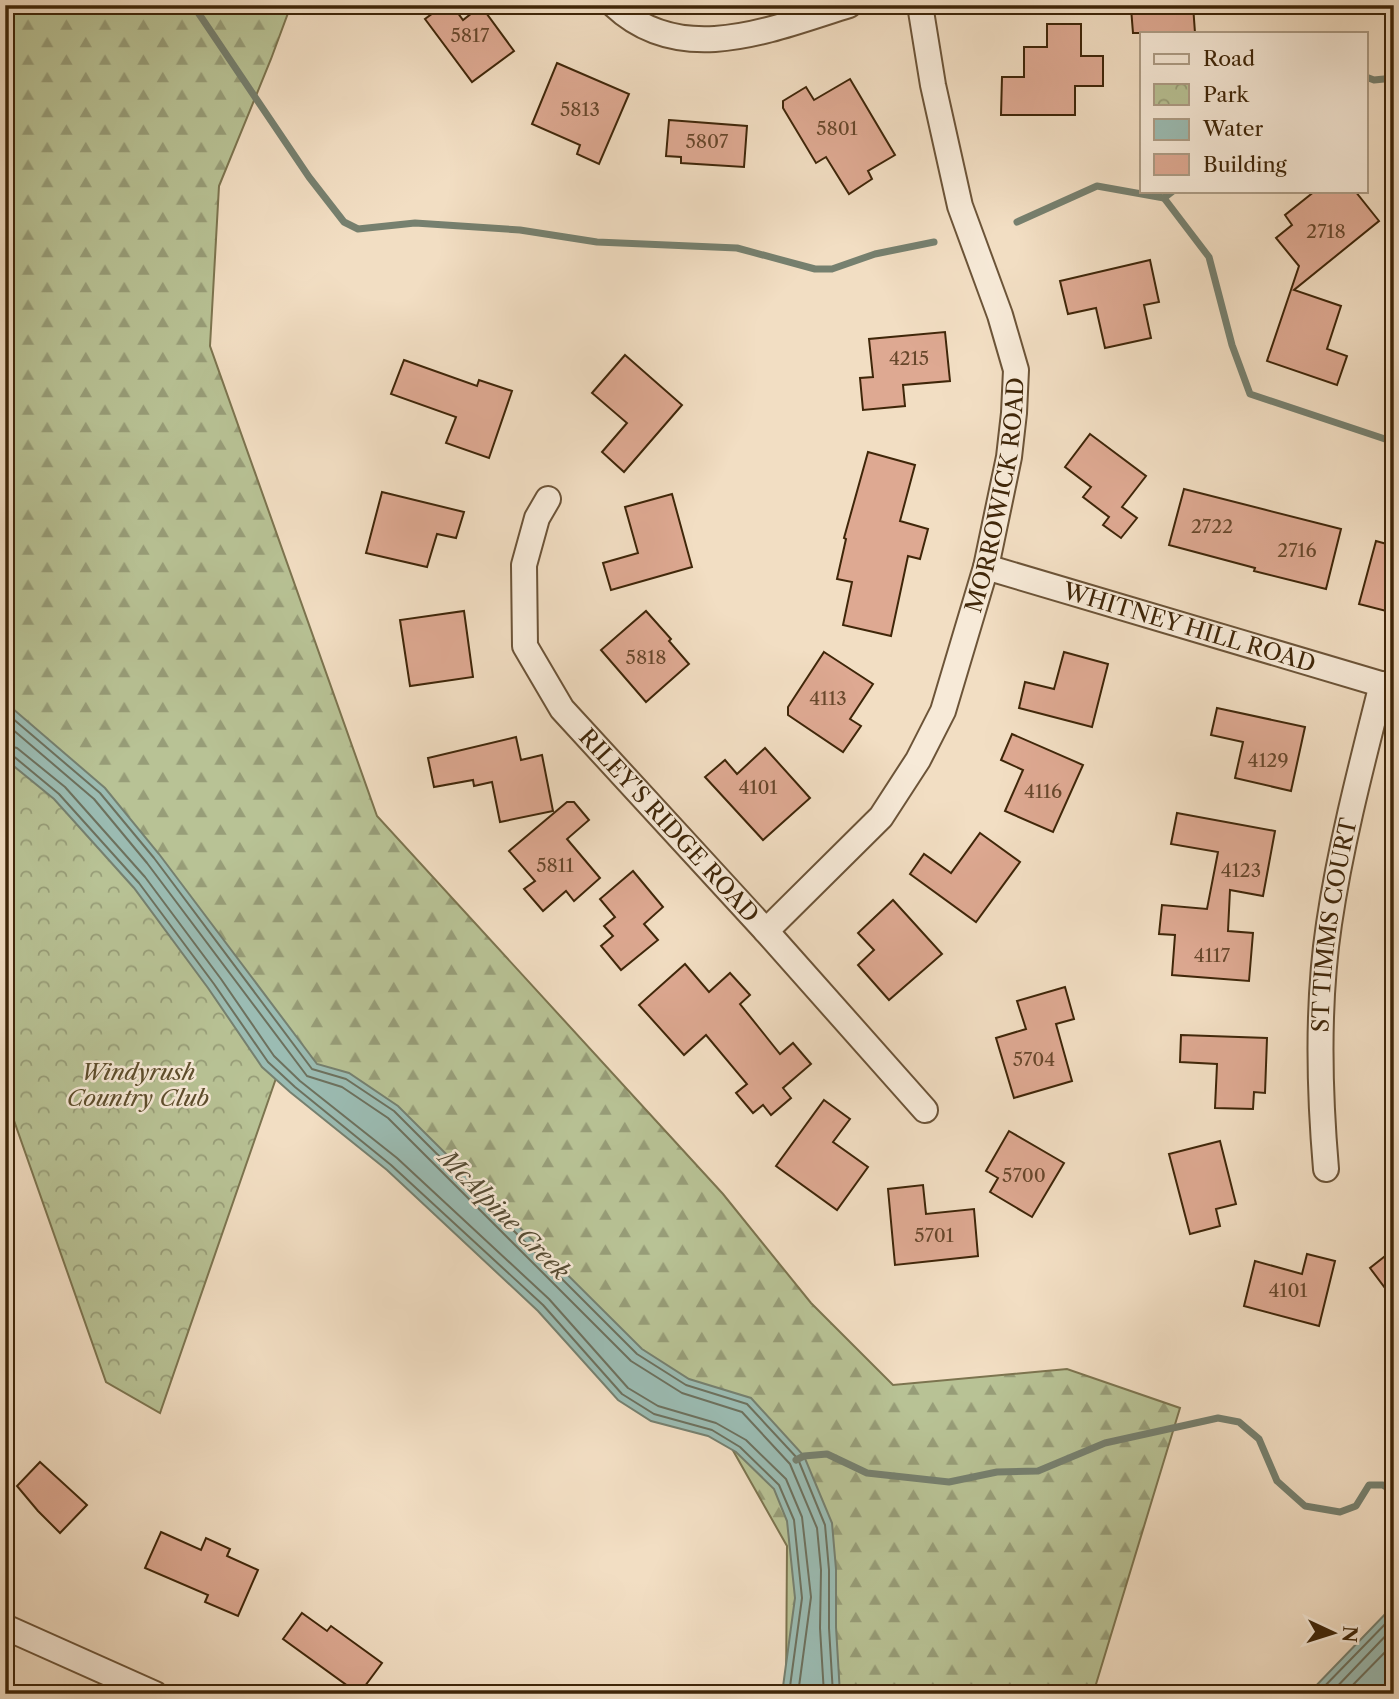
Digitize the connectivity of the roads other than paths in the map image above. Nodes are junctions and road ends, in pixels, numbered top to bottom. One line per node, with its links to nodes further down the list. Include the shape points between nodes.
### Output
1 (614, 5): 2 (street, via 659,33 728,40)
2 (849, 5)
3 (920, 5): 5 (street, MORROWICK ROAD, via 960,206 1016,370 1009,457)
4 (548, 499): 7 (street, RILEY'S RIDGE ROAD, via 537,518 524,565 525,646 562,709)
5 (986, 567): 6 (street, WHITNEY HILL ROAD); 7 (street, MORROWICK ROAD, via 943,711 918,760 881,817)
6 (1388, 686): 9 (street, ST TIMMS COURT, via 1355,792 1329,925 1321,1002)
7 (766, 931): 8 (street, RILEY'S RIDGE ROAD)
8 (925, 1110)
9 (1326, 1168)
10 (5, 1627): 11 (street)
11 (155, 1694)

